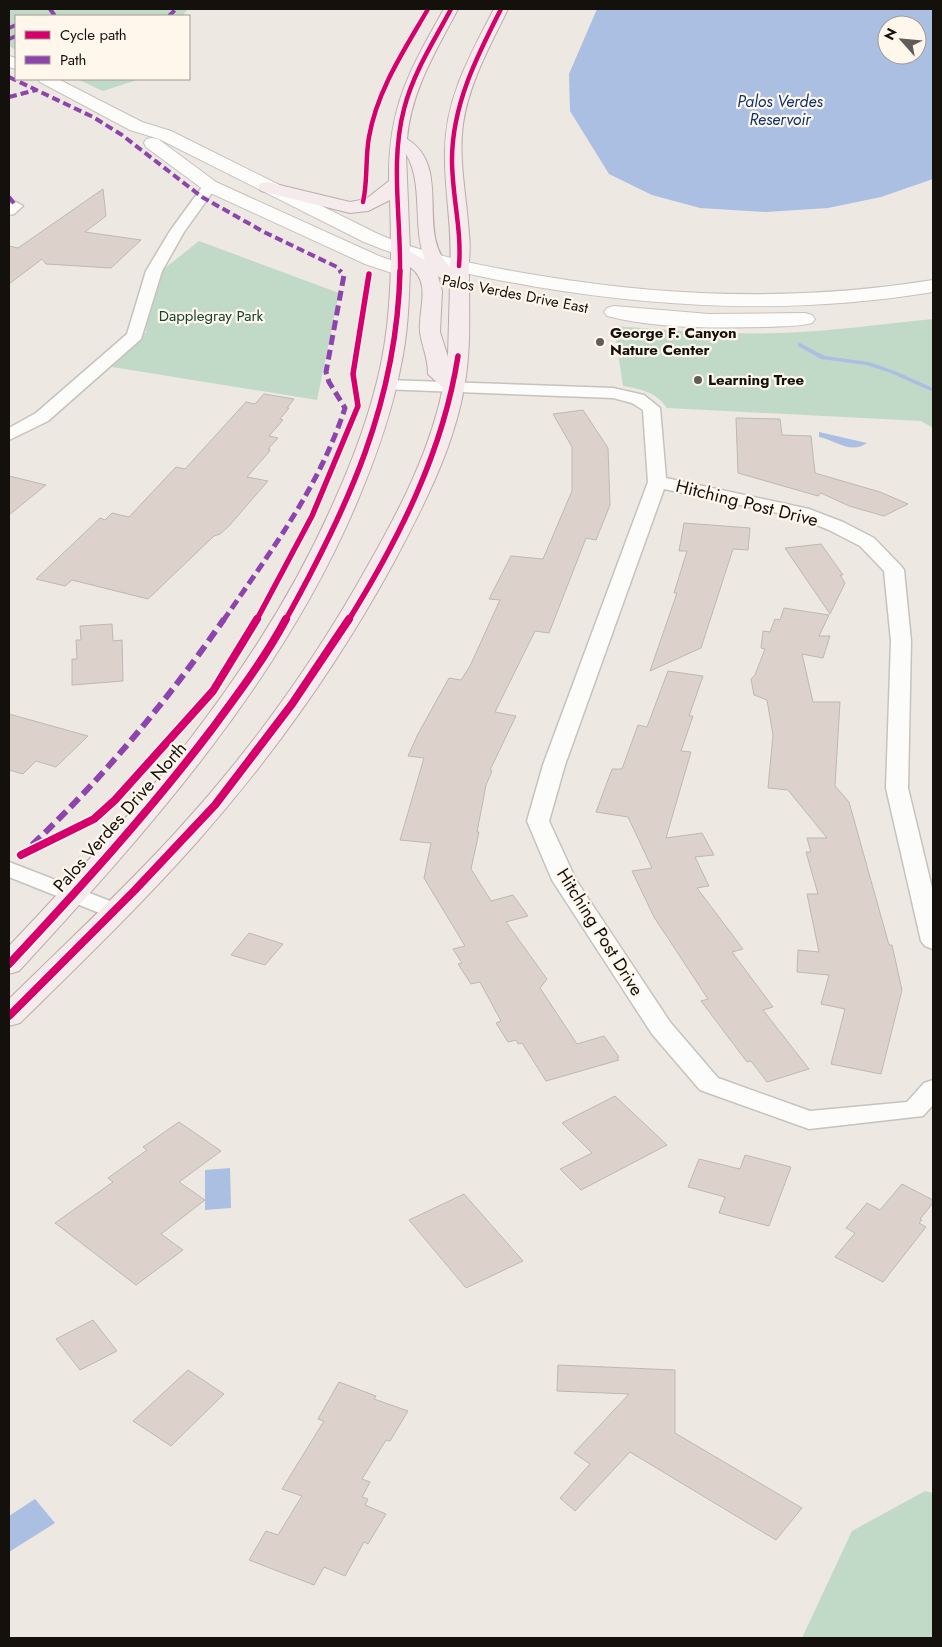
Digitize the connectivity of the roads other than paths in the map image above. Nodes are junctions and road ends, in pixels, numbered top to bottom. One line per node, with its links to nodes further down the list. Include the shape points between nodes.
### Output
1 (451, 9): 5 (main road, Palos Verdes Drive North, via 416,75 404,107)
2 (501, 9): 11 (main road, via 469,74 455,121 452,159 461,249)
3 (48, 80): 4 (main road)
4 (136, 126): 7 (main road, via 147,139); 8 (main road, via 165,135)
5 (398, 141): 6 (main road, Palos Verdes Drive North); 10 (main road, via 408,144 415,152 423,173 425,234)
6 (397, 183): 8 (main road, via 384,198 373,204 346,208); 9 (main road, Palos Verdes Drive North)
7 (210, 186): 9 (main road, via 366,257); 16 (street, via 176,231 154,271 135,336 42,417)
8 (267, 187): 9 (main road)
9 (400, 260): 10 (main road); 14 (main road, Palos Verdes Drive North, via 397,335)
10 (432, 268): 11 (main road, Palos Verdes Drive East); 15 (main road, via 434,298 430,333 438,356 438,374)
11 (459, 275): 12 (main road, Palos Verdes Drive East, via 685,300 818,300 865,297); 13 (main road, Palos Verdes Drive East, via 522,297 674,320 734,322 821,318); 15 (main road, via 461,311)
12 (933, 286)
13 (933, 302)
14 (387, 385): 15 (street, Hitching Post Drive); 19 (main road, Palos Verdes Drive North, via 361,468 334,530 273,642 198,751)
15 (454, 387): 17 (street, Hitching Post Drive, via 613,393 638,399 651,408); 20 (main road, via 437,448 414,502 364,598 299,697 216,803)
16 (9, 435)
17 (658, 482): 21 (street, Hitching Post Drive, via 802,513 867,542 894,570 901,641 897,788); 24 (street, Hitching Post Drive, via 554,765 538,820 564,880 661,1028 709,1084 809,1120 914,1110)
18 (9, 869): 19 (street)
19 (75, 895): 20 (street); 22 (main road, Palos Verdes Drive North)
20 (115, 911): 23 (main road)
21 (933, 941)
22 (9, 964)
23 (9, 1016)
24 (933, 1089)

